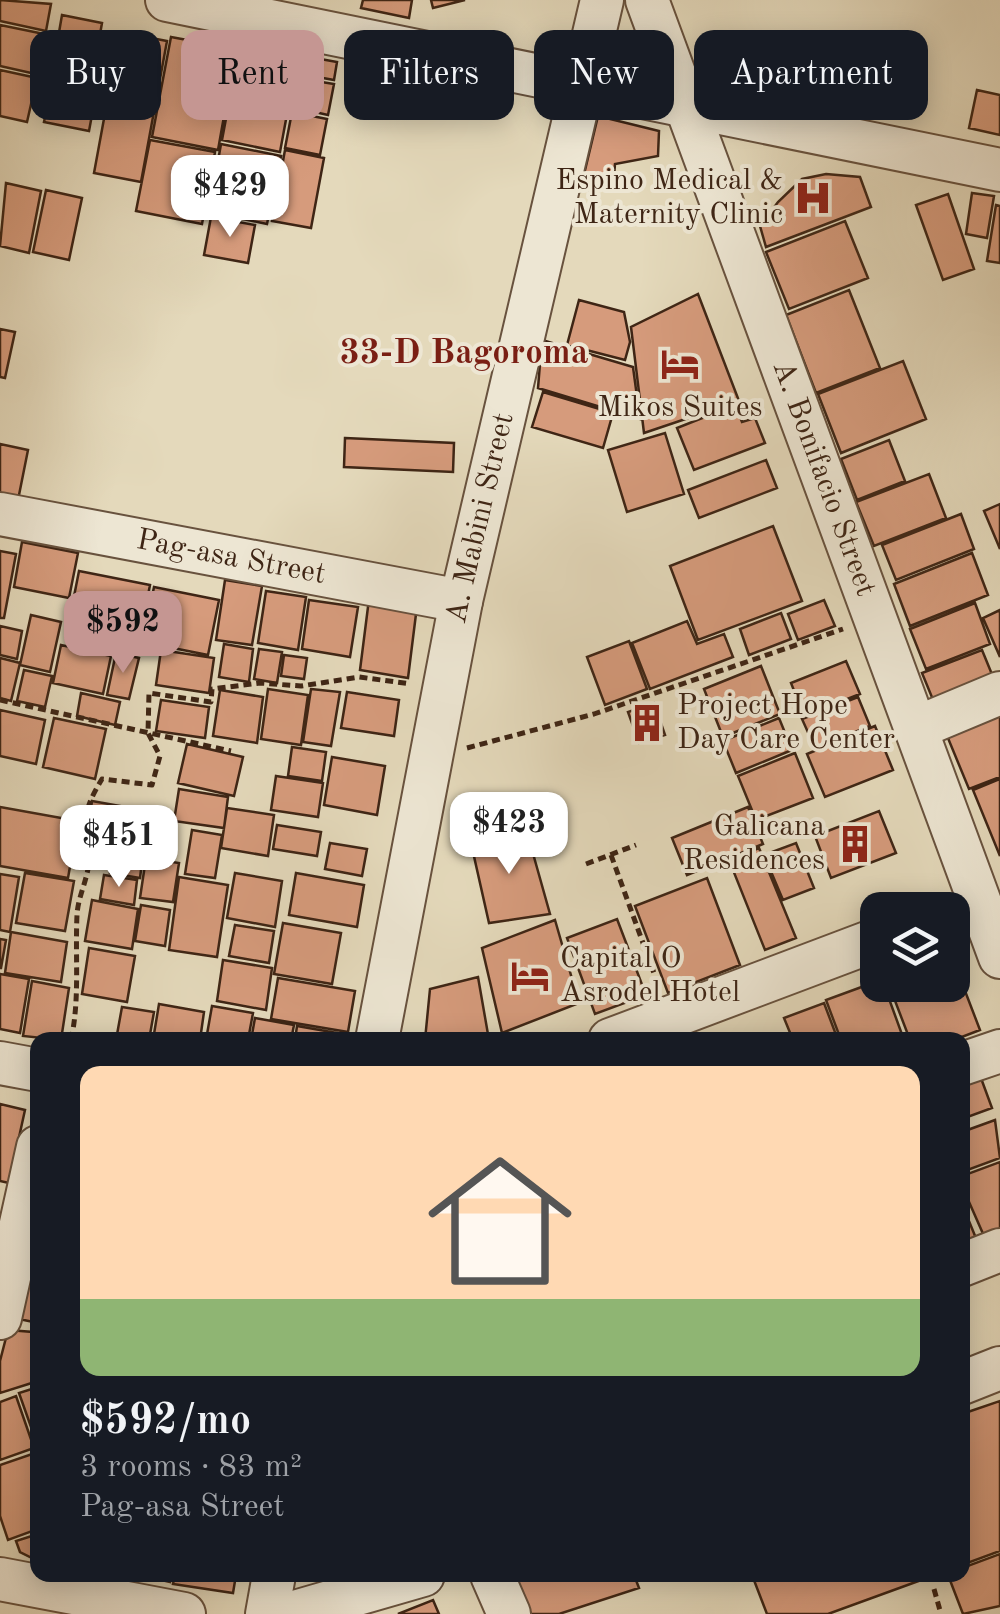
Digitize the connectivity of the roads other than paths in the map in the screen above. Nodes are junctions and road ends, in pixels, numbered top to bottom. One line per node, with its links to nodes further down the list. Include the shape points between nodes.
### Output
1 (167, 0): 5 (street)
2 (602, 0): 4 (street, A. Mabini Street)
3 (647, 0): 7 (street, A. Bonifacio Street)
4 (595, 30)
5 (534, 78)
6 (674, 106): 7 (street)
7 (687, 108): 9 (street); 13 (street, A. Bonifacio Street)
8 (574, 120): 11 (street, A. Mabini Street)
9 (1000, 170)
10 (0, 514): 11 (street, Pag-asa Street)
11 (461, 601): 17 (street, A. Mabini Street)
12 (1000, 693): 13 (street)
13 (916, 728): 14 (street, A. Bonifacio Street)
14 (977, 901): 16 (street, A. Bonifacio Street)
15 (860, 946): 18 (street)
16 (1000, 957)
17 (378, 1032)
18 (632, 1032)
19 (1000, 1051): 20 (street)
20 (970, 1061)
21 (0, 1062): 22 (street)
22 (30, 1068)
23 (30, 1182): 26 (street)
24 (1000, 1250): 25 (street)
25 (970, 1261)
26 (0, 1318)
27 (1000, 1368): 28 (street)
28 (970, 1380)
29 (0, 1578): 33 (street)
30 (273, 1582): 34 (street)
31 (400, 1582): 35 (street)
32 (495, 1582): 36 (street)
33 (184, 1614)
34 (267, 1614)
35 (288, 1614)
36 (509, 1614)

